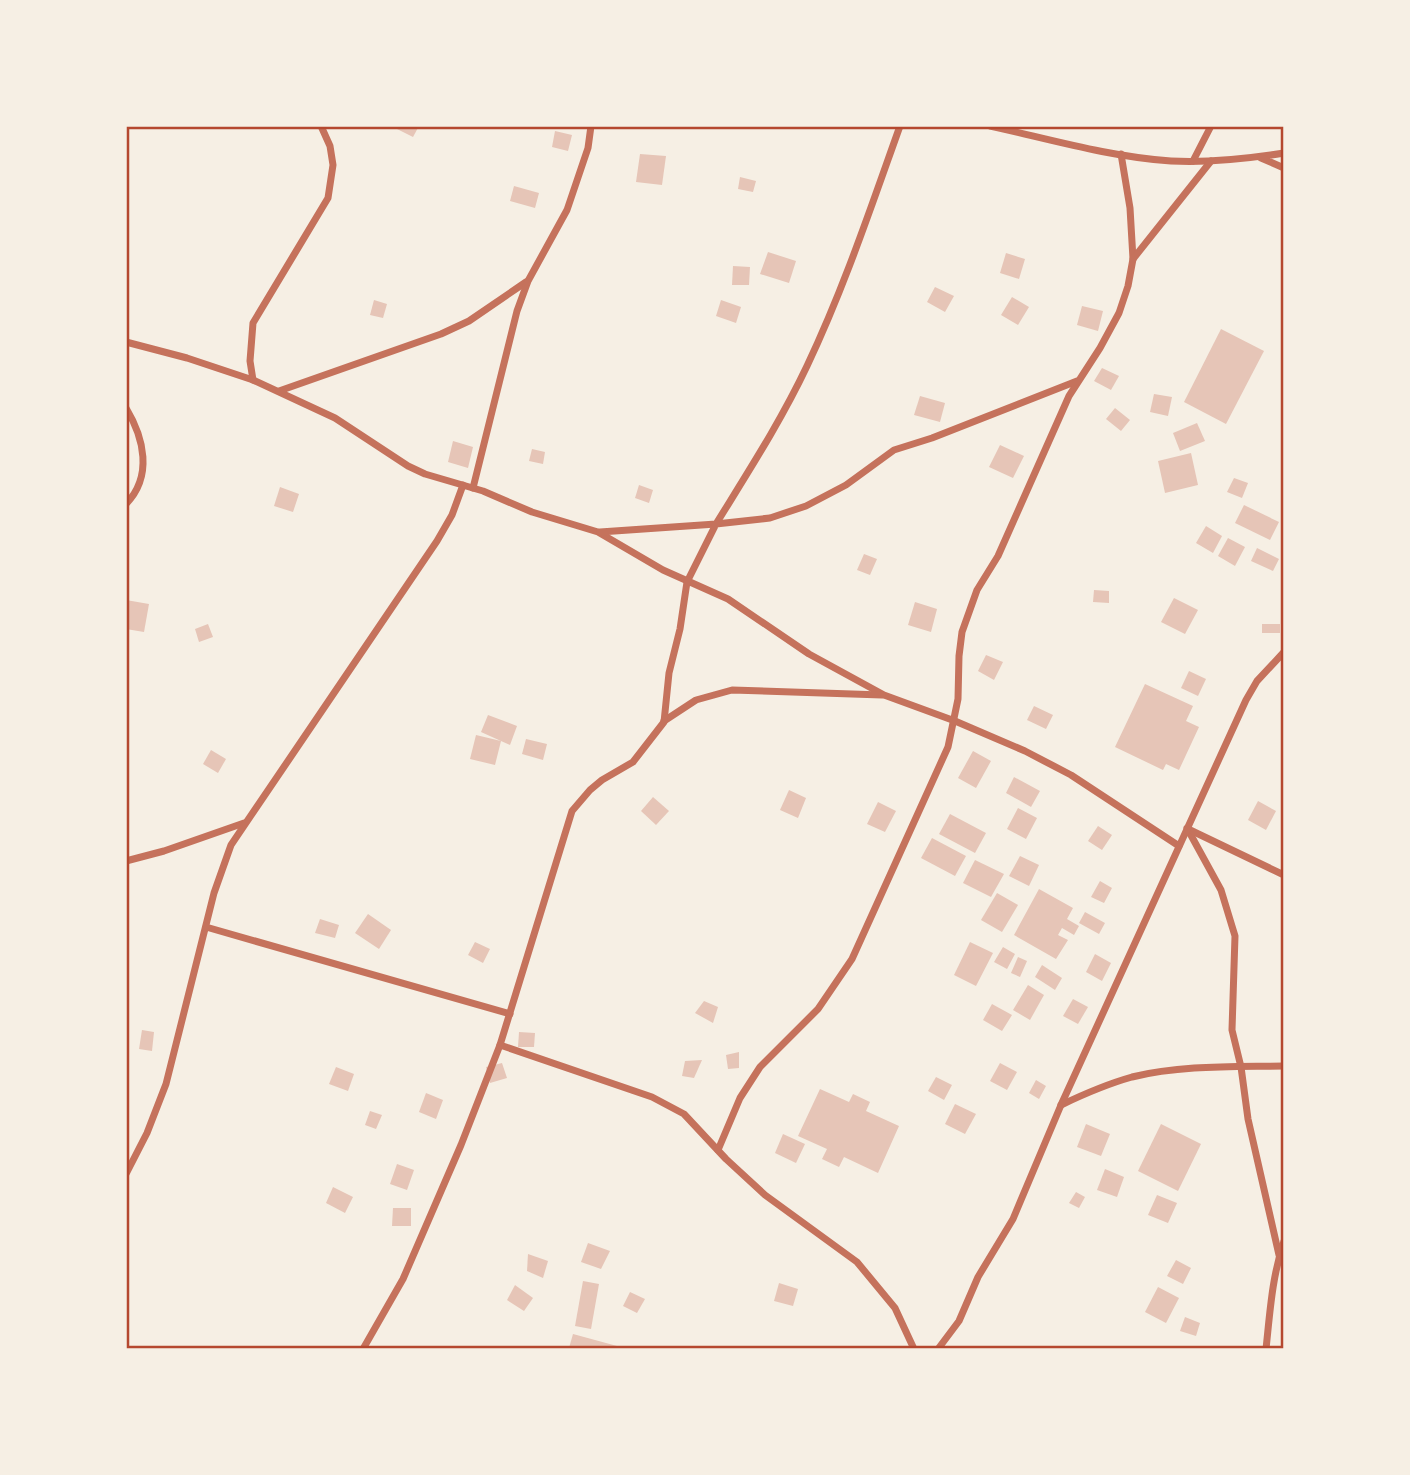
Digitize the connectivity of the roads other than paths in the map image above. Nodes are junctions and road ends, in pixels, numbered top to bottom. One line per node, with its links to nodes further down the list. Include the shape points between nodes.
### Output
1 (321, 126): 15 (street, via 333,164 328,198 253,323)
2 (591, 126): 13 (street, via 567,210)
3 (900, 126): 22 (street, via 832,313 806,369)
4 (990, 126): 7 (street)
5 (1211, 126): 9 (street)
6 (1284, 153): 8 (street)
7 (1121, 154): 9 (street); 12 (street)
8 (1261, 157): 10 (street); 11 (street)
9 (1193, 161): 10 (street)
10 (1211, 162): 12 (street)
11 (1284, 168)
12 (1133, 259): 16 (street, via 1119,313)
13 (528, 281): 17 (street, via 441,334); 20 (street)
14 (126, 342): 15 (street)
15 (253, 380): 17 (street)
16 (1077, 381): 22 (street, via 894,450 846,485 806,506 770,518); 27 (street, via 998,556 969,608 959,656)
17 (279, 391): 19 (street, via 335,418 408,466)
18 (126, 408): 21 (street, via 136,425 143,459 136,493)
19 (463, 485): 20 (street); 29 (street, via 437,541)
20 (473, 488): 23 (street)
21 (126, 504)
22 (716, 524): 23 (street); 24 (street)
23 (598, 532): 24 (street)
24 (687, 582): 26 (street, via 728,599 809,654); 28 (street)
25 (1284, 652): 30 (street, via 1246,700)
26 (884, 695): 27 (street); 28 (street, via 732,690 696,699)
27 (955, 721): 31 (street, via 1071,775); 40 (street, via 852,959 818,1009 760,1067 740,1098)
28 (664, 722): 35 (street, via 633,762 590,790 572,811)
29 (245, 823): 32 (street); 34 (street, via 220,870)
30 (1187, 828): 31 (street); 33 (street); 38 (street, via 1221,890 1235,936 1231,1019)
31 (1179, 846): 39 (street)
32 (126, 860)
33 (1284, 875)
34 (206, 928): 35 (street); 41 (street, via 166,1084)
35 (510, 1014): 36 (street)
36 (500, 1045): 40 (street, via 669,1105 696,1125); 44 (street, via 408,1268)
37 (1284, 1066): 38 (street)
38 (1241, 1067): 39 (street, via 1189,1068 1131,1077); 43 (street)
39 (1061, 1105): 46 (street, via 1013,1219 959,1321)
40 (718, 1150): 45 (street, via 765,1195 857,1262 895,1308)
41 (126, 1174)
42 (1284, 1241): 43 (street)
43 (1279, 1255): 47 (street)
44 (363, 1349)
45 (914, 1349)
46 (938, 1349)
47 (1266, 1349)

